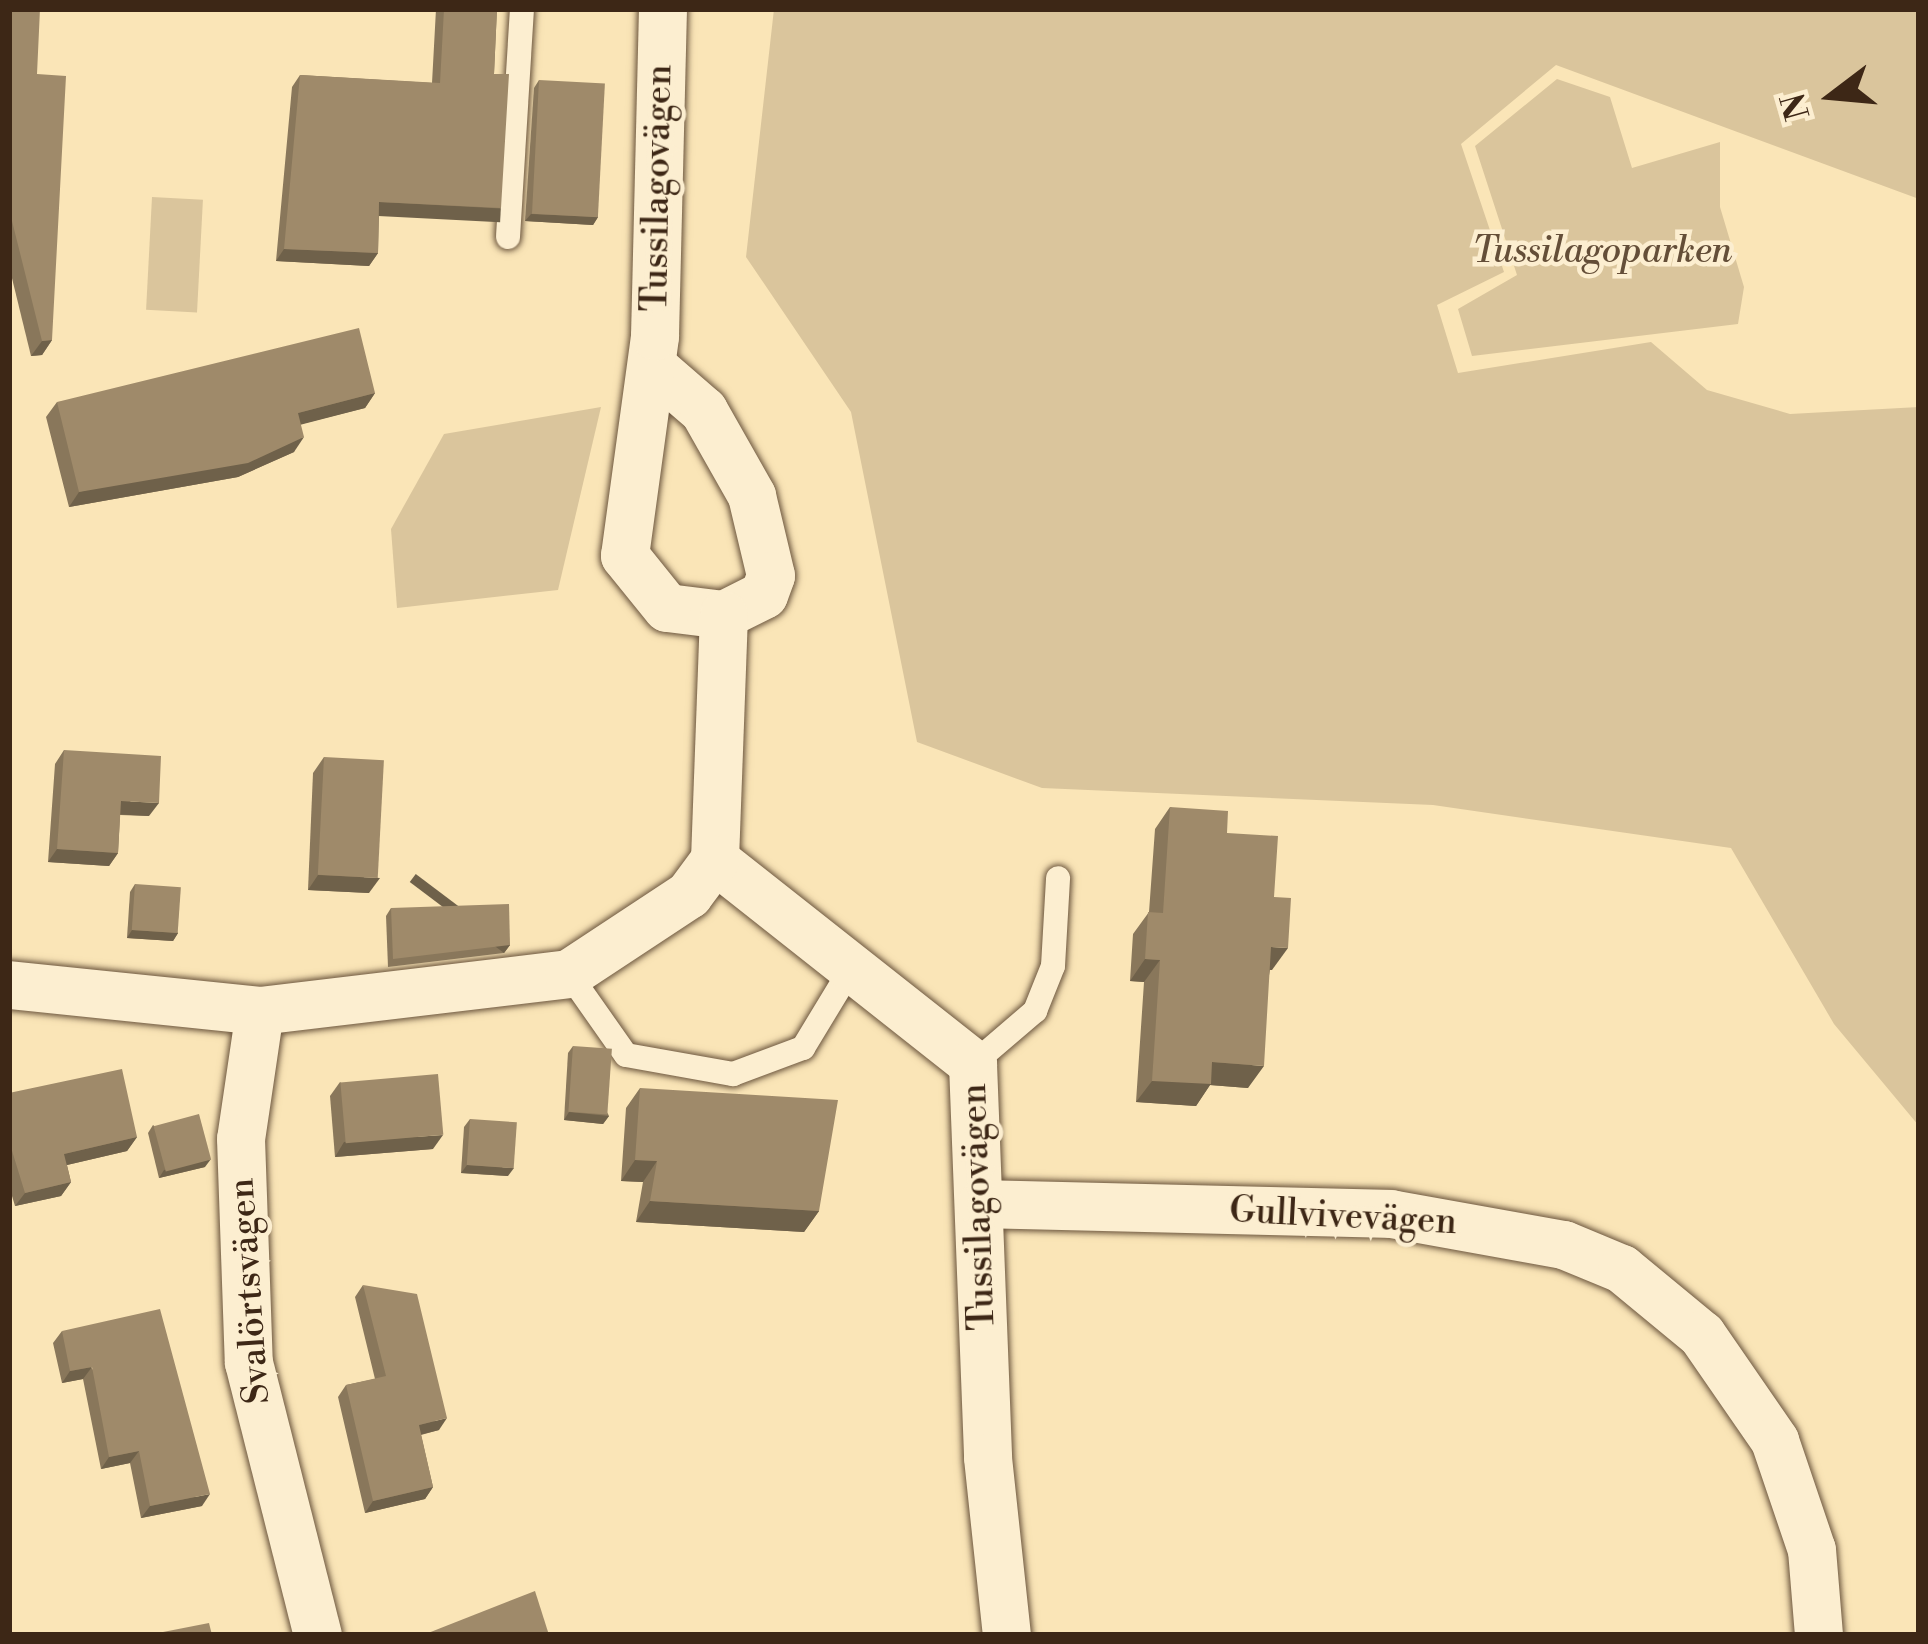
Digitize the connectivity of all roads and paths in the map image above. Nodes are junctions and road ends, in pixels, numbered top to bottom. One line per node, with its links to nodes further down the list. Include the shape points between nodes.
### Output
1 (522, 9): 3 (lane)
2 (663, 9): 4 (street, Tussilagovägen)
3 (508, 238)
4 (652, 366): 5 (street, via 704,411 752,496 771,576 764,595); 5 (street, Tussilagovägen, via 625,556 667,608)
5 (724, 615): 6 (street)
6 (715, 860): 8 (street, Tussilagovägen); 9 (street, via 689,895)
7 (1058, 878): 12 (lane, via 1053,966 1035,1011)
8 (856, 962): 9 (lane, via 802,1048 733,1074 626,1055); 12 (street, Tussilagovägen)
9 (569, 974): 11 (street)
10 (9, 985): 11 (street)
11 (260, 1012): 14 (street, Svalörtsvägen, via 242,1138 249,1363)
12 (973, 1064): 13 (street, Tussilagovägen)
13 (982, 1204): 15 (street, Tussilagovägen, via 988,1458); 16 (street, Gullvivevägen, via 1391,1214 1564,1245 1622,1269 1702,1335 1774,1442 1812,1550)
14 (318, 1635)
15 (1007, 1635)
16 (1819, 1635)

